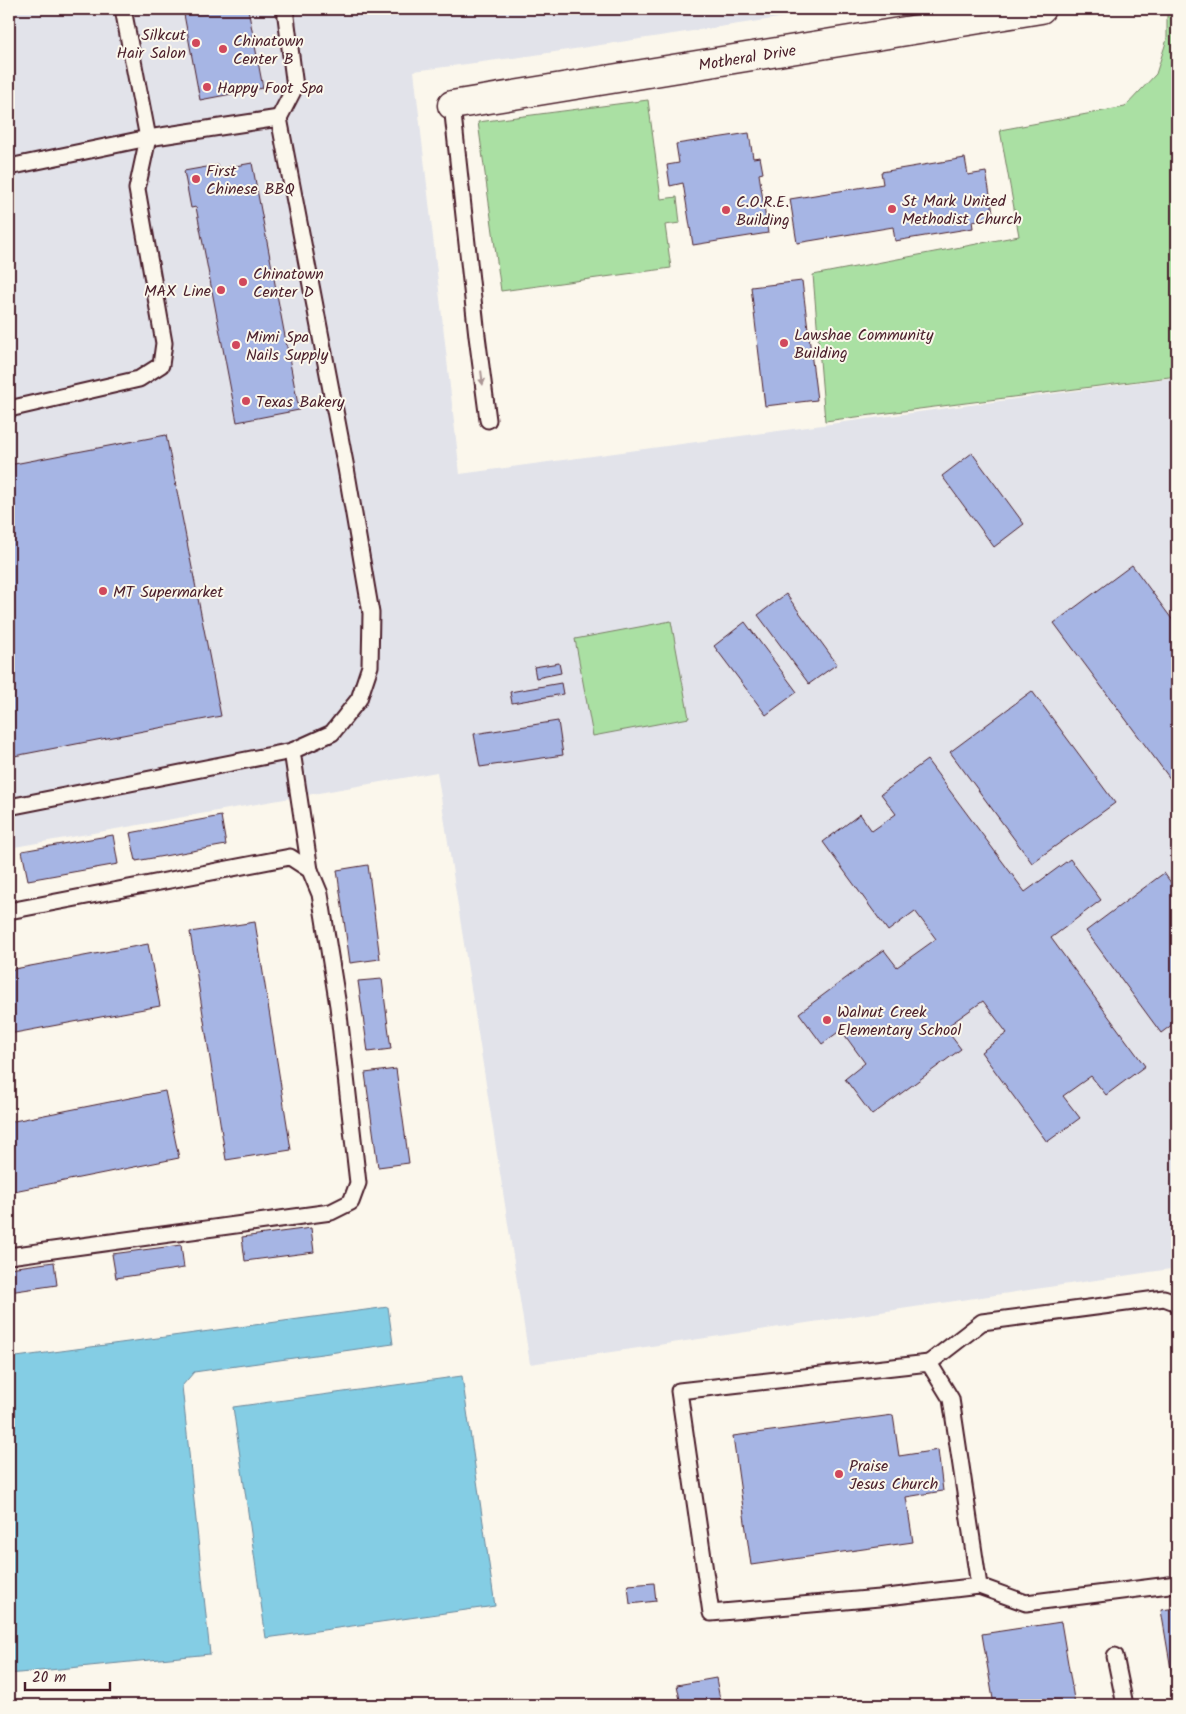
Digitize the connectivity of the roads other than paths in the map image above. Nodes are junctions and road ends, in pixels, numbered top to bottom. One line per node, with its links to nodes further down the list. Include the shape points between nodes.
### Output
1 (123, 9): 6 (lane)
2 (284, 9): 5 (lane, via 295,87)
3 (1041, 9): 4 (street, Motheral Drive)
4 (452, 105): 9 (lane, one-way to 9)
5 (279, 118): 6 (lane); 10 (lane, via 371,613 370,666 359,699 332,733)
6 (148, 138): 7 (lane); 8 (lane, via 137,189 164,343 161,365 139,379)
7 (9, 167)
8 (9, 409)
9 (488, 420)
10 (292, 751): 11 (lane); 12 (lane)
11 (9, 806)
12 (310, 870): 13 (lane, via 290,857); 14 (lane, via 320,894 338,1006 358,1184 351,1202 331,1212)
13 (9, 911)
14 (9, 1256)
15 (1177, 1303): 16 (lane, via 1164,1298 982,1322)
16 (929, 1363): 18 (lane, via 951,1399); 18 (lane, via 679,1391 711,1613)
17 (1177, 1584): 18 (lane, via 1026,1603)
18 (979, 1586)
19 (1116, 1656): 20 (lane)
20 (1125, 1705)

